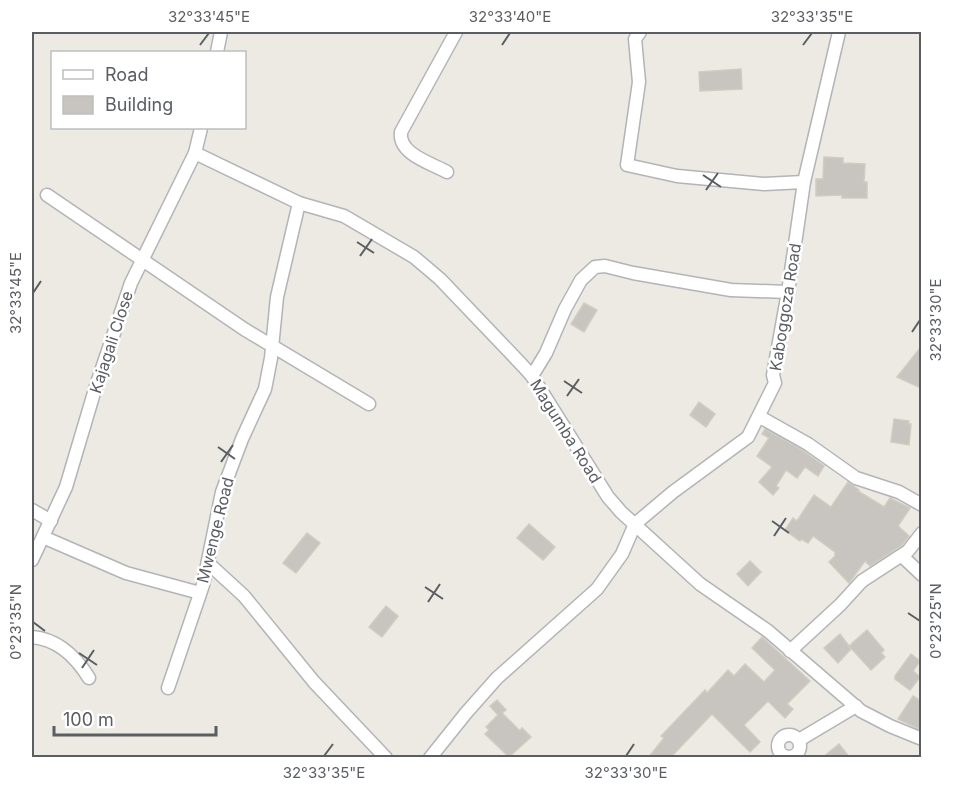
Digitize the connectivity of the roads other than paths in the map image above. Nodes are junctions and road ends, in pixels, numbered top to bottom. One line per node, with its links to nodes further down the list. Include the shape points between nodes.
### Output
1 (221, 32): 5 (street)
2 (456, 32): 8 (street, via 400,138 408,150)
3 (640, 32): 9 (street, via 635,39 639,82 627,165 677,176 764,184)
4 (839, 32): 9 (street, Kaboggoza Road)
5 (217, 51)
6 (201, 129): 7 (street, Kajagali Close)
7 (195, 153): 11 (street, Magumba Road); 12 (street, Kajagali Close)
8 (447, 171)
9 (804, 182): 13 (street, Kaboggoza Road)
10 (47, 195): 12 (street)
11 (299, 203): 14 (street, Mwenge Road, via 277,297); 15 (street, Magumba Road, via 344,216 414,257)
12 (141, 260): 14 (street); 20 (street, Kajagali Close, via 96,386 66,487)
13 (788, 292): 15 (street, via 731,290 594,267 581,280 564,309); 17 (street, Kaboggoza Road, via 775,382)
14 (273, 345): 16 (street); 26 (street, Mwenge Road, via 265,389 222,492)
15 (532, 376): 21 (street, Magumba Road, via 608,497)
16 (369, 404)
17 (760, 417): 18 (street, via 856,478 899,492); 21 (street, Kaboggoza Road, via 748,437)
18 (921, 505)
19 (32, 510): 20 (street)
20 (51, 521): 23 (street, Kajagali Close)
21 (635, 524): 30 (street, Magumba Road, via 700,584); 37 (street, via 622,554 597,589 497,678)
22 (921, 533): 24 (street)
23 (43, 537): 25 (street, Kajagali Close); 28 (street, Mwenge Road, via 126,573)
24 (902, 556): 27 (street); 30 (street, via 862,581)
25 (32, 560)
26 (208, 563): 28 (street, Mwenge Road); 36 (street, via 244,596 314,682)
27 (921, 575)
28 (200, 593): 32 (street)
29 (32, 637): 31 (street, via 69,652)
30 (790, 651): 33 (street, Magumba Road)
31 (89, 678)
32 (168, 688)
33 (856, 706): 34 (street, Magumba Road); 35 (street)
34 (921, 739)
35 (799, 740)
36 (386, 758)
37 (430, 758)

